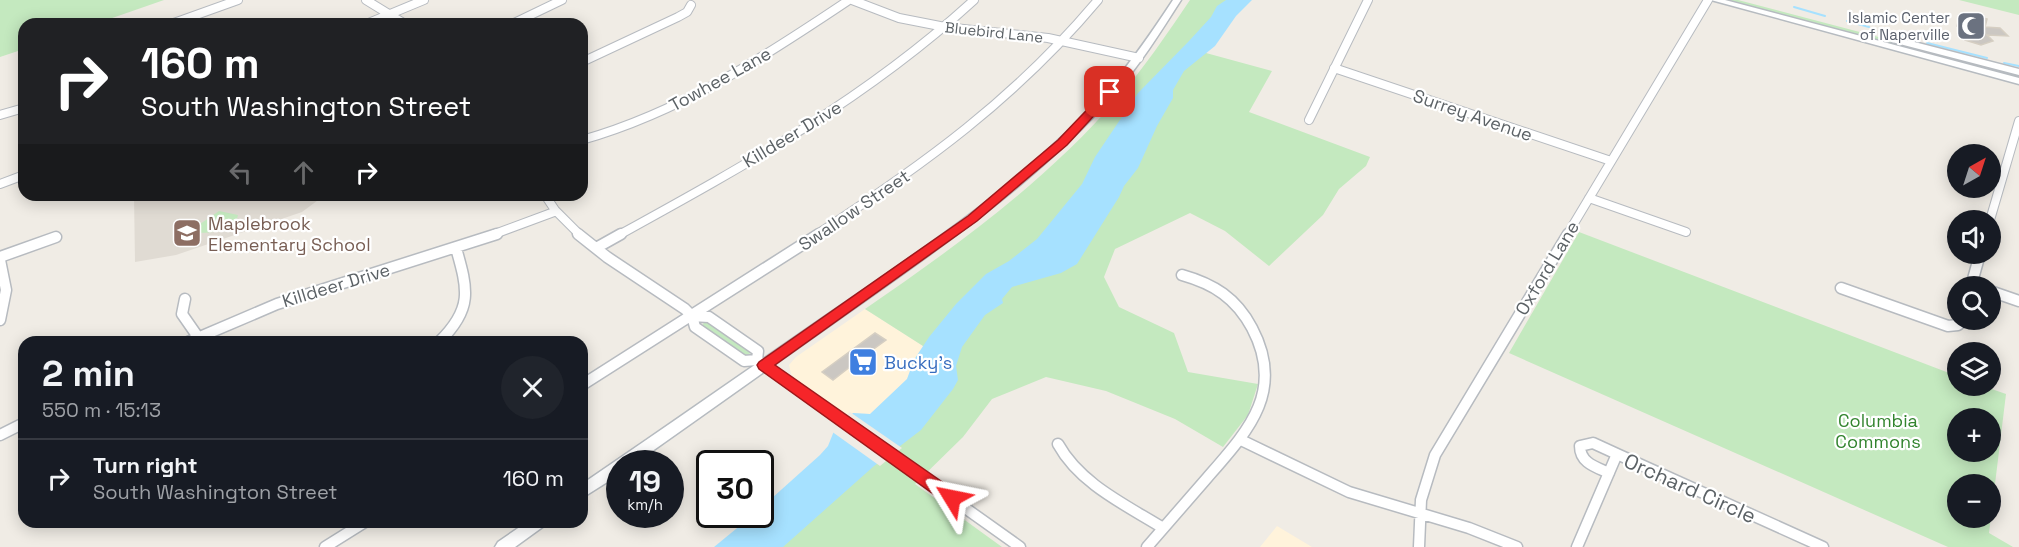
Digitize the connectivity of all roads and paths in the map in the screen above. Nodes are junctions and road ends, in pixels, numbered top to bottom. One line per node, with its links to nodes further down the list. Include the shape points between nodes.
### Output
1 (238, 0): 17 (street)
2 (366, 0): 16 (street)
3 (424, 0): 16 (street)
4 (562, 0): 20 (street)
5 (850, 0): 21 (street, Bluebird Lane, via 899,18); 32 (street, Towhee Lane, via 766,54 670,108)
6 (974, 0): 21 (street, Killdeer Drive)
7 (1098, 0): 22 (street, Swallow Street)
8 (1177, 0): 15 (main road)
9 (1182, 0): 15 (main road)
10 (1368, 0): 25 (street)
11 (1708, 0): 33 (street, Oxford Lane)
12 (1715, 0): 27 (main road)
13 (1746, 0): 26 (main road)
14 (691, 5): 24 (street, via 684,14)
15 (1169, 14): 23 (main road)
16 (390, 15): 18 (street); 19 (street)
17 (188, 18)
18 (382, 18)
19 (395, 18)
20 (524, 18)
21 (945, 27): 22 (street, Bluebird Lane); 43 (street, Killdeer Drive, via 818,119)
22 (1064, 41): 23 (street, Bluebird Lane); 50 (street, Swallow Street, via 982,118 927,160)
23 (1139, 58): 56 (main road, via 1081,124 1011,188 935,247)
24 (588, 59)
25 (1334, 68): 30 (street); 33 (street, Surrey Avenue)
26 (2019, 72)
27 (2019, 81)
28 (18, 110): 29 (street)
29 (0, 115)
30 (1309, 120)
31 (2019, 121): 38 (street)
32 (588, 138)
33 (1611, 161): 36 (street, Oxford Lane)
34 (18, 177): 35 (street)
35 (0, 184)
36 (1589, 198): 40 (street); 67 (street, Oxford Lane, via 1435,455 1424,482)
37 (548, 201): 39 (street)
38 (1993, 210)
39 (554, 212): 42 (street, Killdeer Drive); 43 (street)
40 (1686, 232)
41 (56, 237): 44 (street)
42 (456, 248): 54 (street, Killdeer Drive, via 290,299); 55 (street, via 468,300 462,318)
43 (596, 248): 50 (street)
44 (0, 259): 51 (street, via 7,290)
45 (1182, 275): 60 (street, via 1213,284 1228,295 1252,326 1262,351 1264,390 1258,411)
46 (1841, 288): 52 (street)
47 (2001, 295): 49 (street)
48 (185, 298): 53 (street, via 182,314)
49 (2019, 302)
50 (692, 316): 56 (street, via 695,327 744,361); 56 (street, via 709,317 758,351); 57 (street, Swallow Street)
51 (0, 320)
52 (1947, 325)
53 (197, 336)
54 (200, 336)
55 (446, 336)
56 (760, 363): 62 (main road); 73 (street)
57 (588, 381)
58 (18, 426): 59 (street)
59 (0, 435)
60 (1241, 440): 67 (street, via 1314,478); 70 (street)
61 (1058, 444): 70 (street, via 1061,455 1076,471)
62 (642, 450)
63 (1617, 453): 64 (street, Orchard Circle); 64 (street, via 1593,443 1580,446 1583,459); 78 (street, Orchard Circle)
64 (1609, 473): 77 (street, Orchard Circle)
65 (606, 476): 66 (main road)
66 (588, 488)
67 (1419, 513): 75 (street, Oxford Lane); 76 (street, via 1475,529)
68 (355, 528): 71 (street)
69 (530, 528): 72 (main road)
70 (1163, 528): 74 (street)
71 (325, 547)
72 (503, 547)
73 (1020, 547)
74 (1147, 547)
75 (1419, 547)
76 (1517, 547)
77 (1577, 547)
78 (1823, 547)

